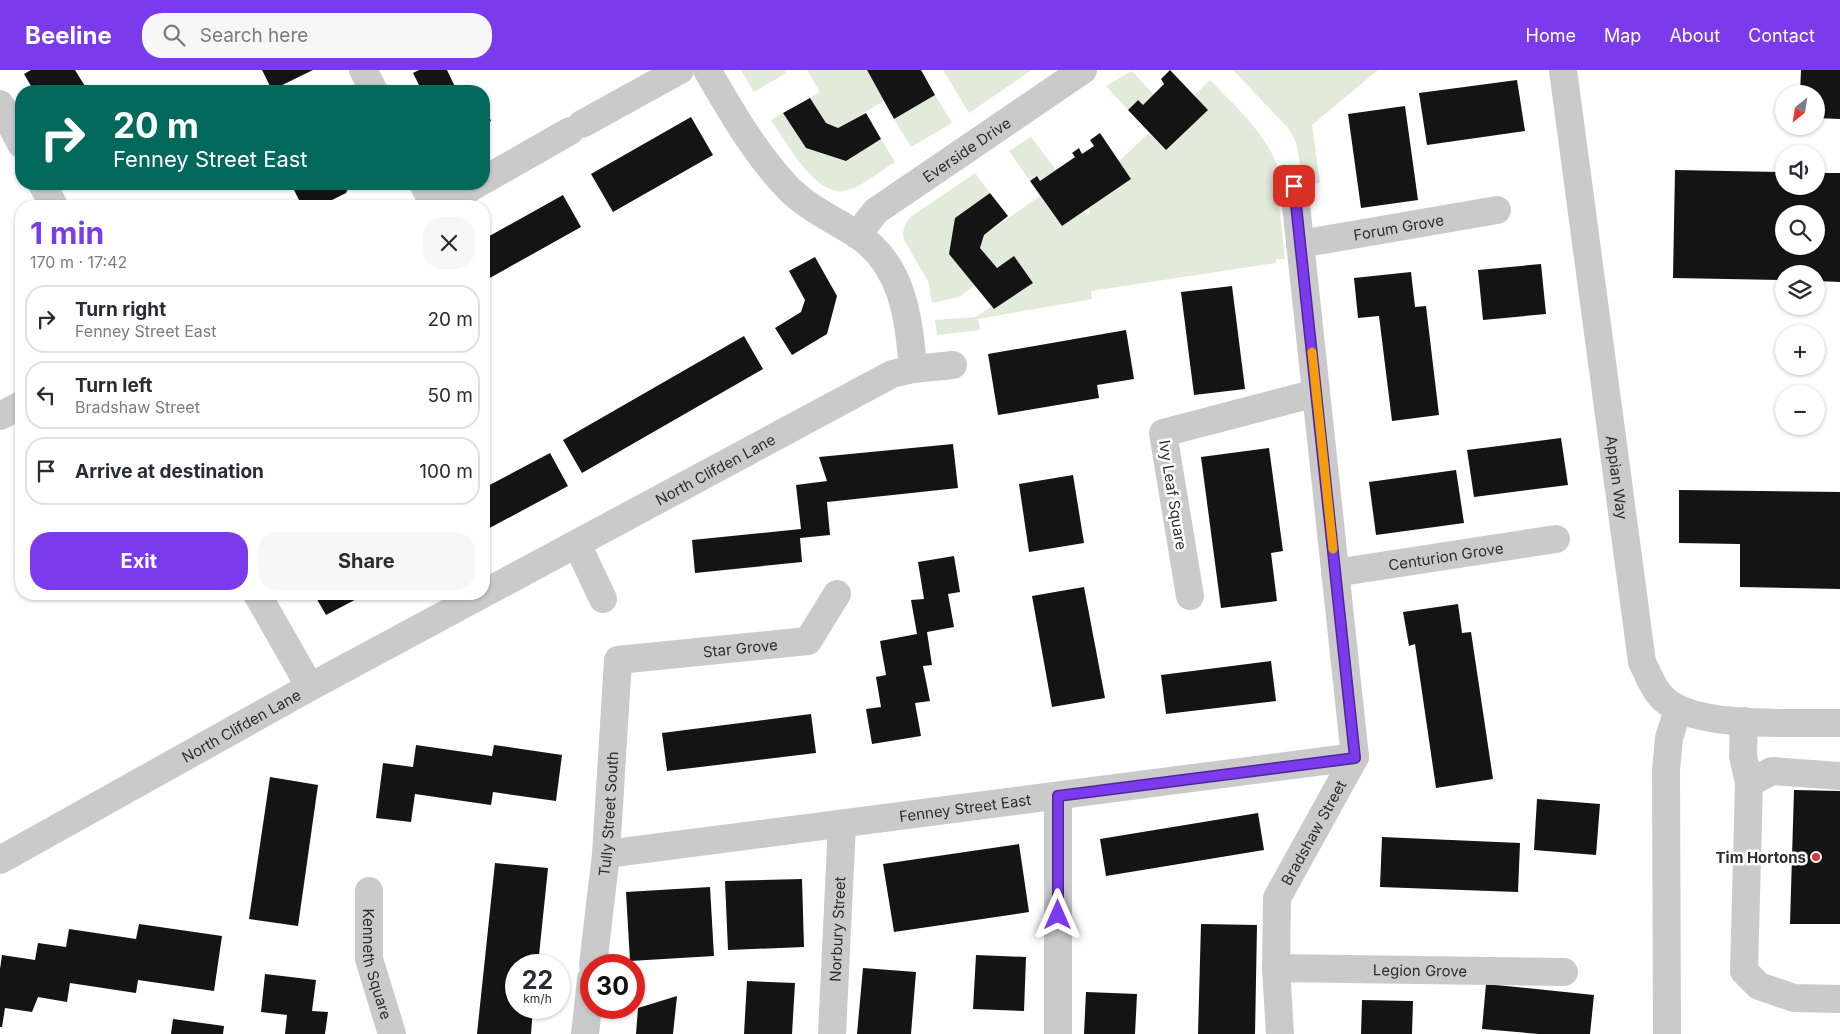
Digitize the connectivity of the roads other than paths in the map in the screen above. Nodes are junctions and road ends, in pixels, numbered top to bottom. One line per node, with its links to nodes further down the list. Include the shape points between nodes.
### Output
1 (363, 70): 6 (street)
2 (680, 70): 9 (street)
3 (707, 70): 14 (street, via 771,169 791,191)
4 (1083, 70): 14 (street, Everside Drive, via 876,211)
5 (1563, 70): 32 (street, Appian Way, via 1642,662 1655,689)
6 (371, 85)
7 (0, 104): 8 (street)
8 (14, 145)
9 (490, 177)
10 (1294, 186): 15 (street)
11 (467, 190): 12 (street)
12 (447, 200)
13 (1497, 210): 15 (street, Forum Grove)
14 (858, 235): 17 (street, via 893,273 909,326)
15 (1300, 244): 18 (street)
16 (953, 365): 17 (street, North Clifden Lane)
17 (913, 369): 22 (street, North Clifden Lane, via 892,374)
18 (1316, 393): 23 (street); 26 (street, Ivy Leaf Square, via 1163,433)
19 (15, 408): 20 (street)
20 (0, 416)
21 (1556, 539): 23 (street, Centurion Grove)
22 (577, 544): 24 (street, North Clifden Lane); 27 (street)
23 (1335, 573): 35 (street)
24 (490, 591)
25 (837, 594): 30 (street, Star Grove, via 808,641)
26 (1190, 596)
27 (603, 599)
28 (260, 600): 31 (street)
29 (472, 600): 31 (street, North Clifden Lane)
30 (618, 660): 40 (street, Tully Street South)
31 (310, 687): 41 (street, North Clifden Lane)
32 (1678, 710): 33 (street, Appian Way, via 1700,717); 53 (street, via 1669,738 1666,770)
33 (1744, 720): 34 (street, Appian Way); 37 (street, via 1743,756)
34 (1840, 723)
35 (1355, 758): 38 (street, Fenney Street East); 44 (street, Bradshaw Street, via 1278,898)
36 (1840, 776): 37 (street, via 1772,772)
37 (1749, 783): 46 (street, via 1744,971 1759,986 1794,998)
38 (1058, 796): 39 (street, Fenney Street East); 51 (street)
39 (842, 824): 40 (street, Fenney Street East); 50 (street, Norbury Street)
40 (606, 854): 43 (street, Tully Street South)
41 (0, 860)
42 (369, 891): 48 (street, Kenneth Square, via 369,960)
43 (594, 954)
44 (1276, 968): 45 (street, Legion Grove); 52 (street, Bradshaw Street)
45 (1564, 972)
46 (1840, 999)
47 (587, 1019): 49 (street)
48 (392, 1034)
49 (585, 1034)
50 (832, 1034)
51 (1058, 1034)
52 (1280, 1034)
53 (1666, 1034)

